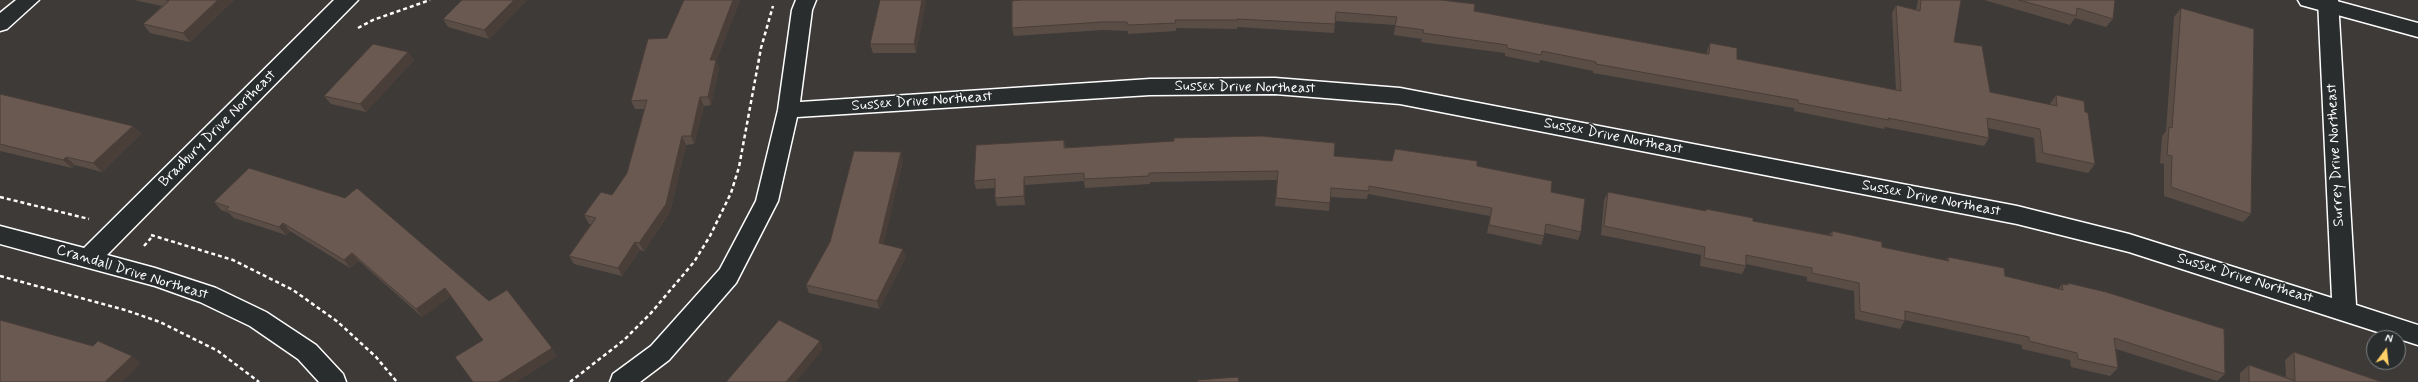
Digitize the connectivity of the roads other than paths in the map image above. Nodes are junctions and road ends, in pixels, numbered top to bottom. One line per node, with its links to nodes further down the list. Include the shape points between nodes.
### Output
1 (29, 0): 6 (street)
2 (348, 0): 10 (street, Bradbury Drive Northeast, via 339,6)
3 (806, 0): 8 (street, via 802,10)
4 (2308, 0): 5 (street)
5 (2328, 3): 7 (street); 11 (street, Surrey Drive Northeast)
6 (0, 24)
7 (2418, 30)
8 (788, 110): 11 (street, Sussex Drive Northeast, via 1158,87 1275,86 1400,96 2017,215 2129,243); 14 (street, via 767,201 728,276 660,353)
9 (0, 235): 10 (street, Crandall Drive Northeast)
10 (89, 258): 13 (street, Crandall Drive Northeast, via 208,295 258,319 307,352)
11 (2344, 310): 12 (street, Sussex Drive Northeast)
12 (2418, 335)
13 (334, 382)
14 (622, 382)

